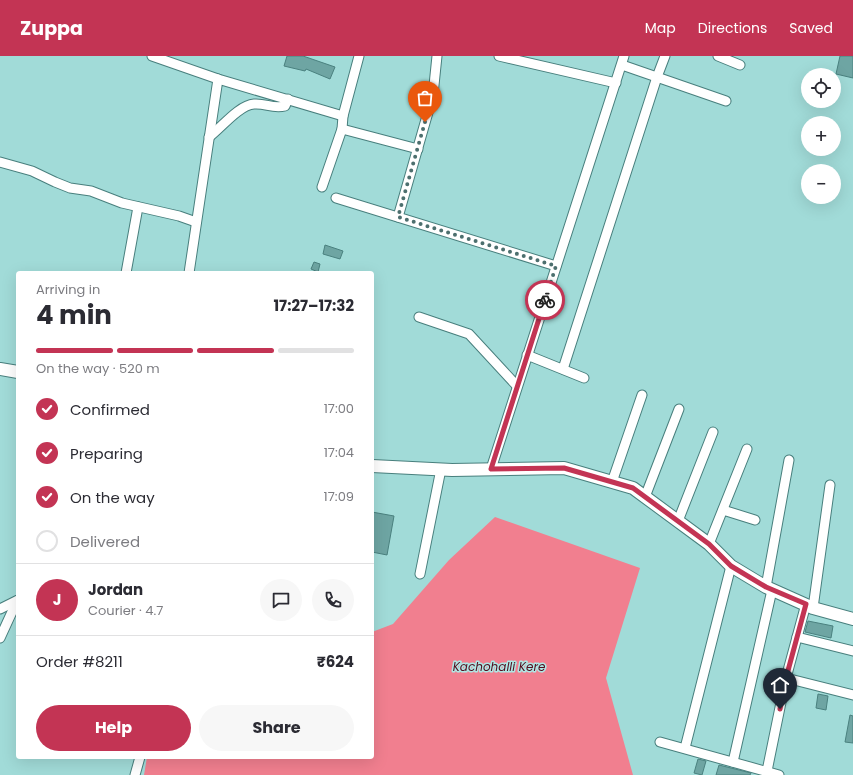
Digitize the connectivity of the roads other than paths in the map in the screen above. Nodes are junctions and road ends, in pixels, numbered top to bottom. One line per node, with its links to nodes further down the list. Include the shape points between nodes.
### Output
1 (152, 56): 10 (street)
2 (359, 56): 14 (street)
3 (437, 56): 17 (street, via 433,96)
4 (499, 56): 11 (street)
5 (665, 56): 9 (street)
6 (718, 56): 8 (street)
7 (623, 60): 9 (street); 11 (street)
8 (740, 65)
9 (657, 77): 13 (street); 30 (street)
10 (218, 79): 12 (street); 16 (street)
11 (616, 83): 24 (street)
12 (288, 99): 14 (street); 16 (street, via 285,106 276,108 252,104 232,116)
13 (726, 101)
14 (343, 116): 15 (street)
15 (342, 129): 17 (street); 19 (street)
16 (209, 137): 23 (street)
17 (418, 149): 22 (street)
18 (0, 162): 21 (street, via 32,171 70,188 91,191)
19 (322, 187)
20 (336, 198): 22 (street)
21 (138, 207): 23 (street); 25 (street)
22 (398, 217): 24 (street)
23 (196, 222): 26 (street)
24 (556, 266): 28 (street)
25 (126, 271)
26 (189, 271)
27 (419, 317): 33 (street, via 468,334)
28 (527, 356): 30 (street); 33 (street)
29 (0, 369): 31 (street)
30 (563, 369): 32 (street)
31 (16, 372)
32 (584, 378)
33 (518, 386): 41 (street)
34 (642, 395): 42 (street)
35 (679, 409): 44 (street)
36 (713, 432): 47 (street)
37 (747, 449): 45 (street)
38 (789, 460): 51 (street)
39 (374, 466): 40 (street)
40 (441, 469): 41 (street); 50 (street)
41 (491, 469): 42 (street, via 564,468)
42 (612, 482): 44 (street, via 633,488)
43 (830, 485): 54 (street)
44 (645, 497): 47 (street)
45 (724, 510): 46 (street); 48 (street)
46 (755, 520)
47 (678, 521): 48 (street)
48 (709, 544): 49 (street)
49 (731, 566): 51 (street); 63 (street)
50 (420, 574)
51 (769, 588): 54 (street); 65 (street)
52 (16, 601): 55 (street)
53 (16, 604): 58 (street)
54 (809, 606): 56 (street); 57 (street)
55 (0, 609)
56 (853, 619)
57 (797, 637): 59 (street); 60 (street)
58 (0, 638)
59 (853, 651)
60 (786, 678): 61 (street); 67 (street)
61 (853, 695)
62 (660, 742): 63 (street)
63 (685, 748): 65 (street)
64 (139, 759): 68 (street)
65 (733, 762): 66 (street)
66 (751, 771): 67 (street)
67 (767, 771): 69 (street)
68 (134, 775)
69 (779, 775)

